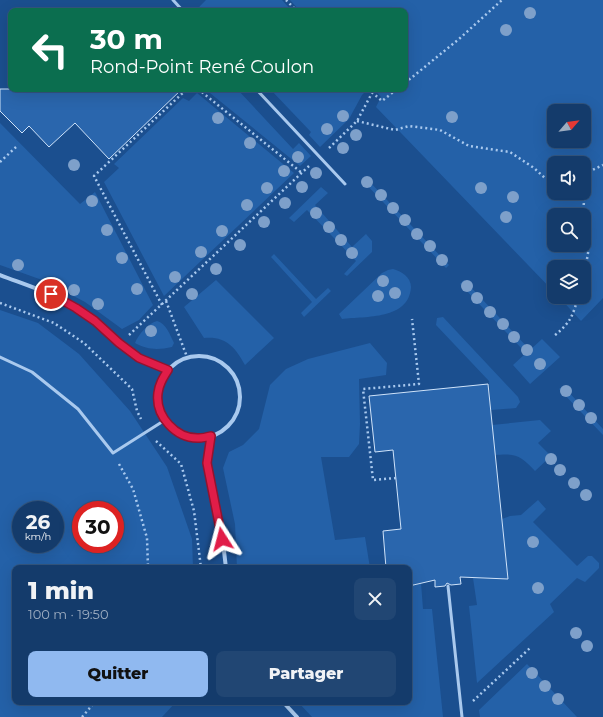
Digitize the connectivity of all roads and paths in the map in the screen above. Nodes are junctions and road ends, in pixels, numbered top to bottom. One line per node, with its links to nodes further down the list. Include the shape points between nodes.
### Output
1 (173, 0): 4 (lane)
2 (286, 0): 5 (path)
3 (502, 0): 6 (path)
4 (180, 8)
5 (293, 8)
6 (408, 81)
7 (184, 92): 25 (path, via 94,176)
8 (202, 92): 18 (path)
9 (259, 92): 14 (lane)
10 (394, 92): 11 (path, via 382,102)
11 (372, 93): 12 (path)
12 (357, 122): 14 (path); 19 (path, via 395,130 410,126 440,130 469,146 510,152)
13 (16, 147): 15 (path)
14 (320, 157): 18 (path); 20 (lane)
15 (0, 162)
16 (603, 165): 17 (path)
17 (591, 171)
18 (302, 174): 22 (path)
19 (547, 179)
20 (345, 184)
21 (0, 276): 28 (street, via 42,290 70,304 95,321)
22 (166, 301): 25 (path); 29 (path)
23 (0, 303): 33 (path, via 54,323 84,343 132,389 137,411)
24 (576, 304): 27 (path, via 567,326)
25 (162, 305): 28 (path)
26 (412, 319): 36 (path, via 419,384 363,389 373,480)
27 (555, 336)
28 (119, 343): 31 (street, via 139,358)
29 (188, 357): 31 (street, via 176,362); 34 (street, via 215,359 227,367 236,379 240,392 239,407 233,419 224,430)
30 (0, 358): 35 (lane, via 32,372 78,409)
31 (168, 370): 32 (street, via 161,381 158,394 159,408)
32 (164, 420): 33 (lane); 34 (street, via 185,436)
33 (147, 431): 35 (lane); 38 (path, via 181,464 194,511)
34 (211, 436): 39 (street, via 207,463 221,526)
35 (113, 453): 37 (path, via 133,489 147,538)
36 (396, 478)
37 (148, 565)
38 (201, 565)
39 (226, 565)
40 (448, 586): 44 (lane)
41 (530, 648): 44 (path)
42 (92, 705): 45 (path)
43 (286, 705): 46 (street)
44 (461, 712): 47 (lane)
45 (82, 717)
46 (297, 717)
47 (462, 717)

